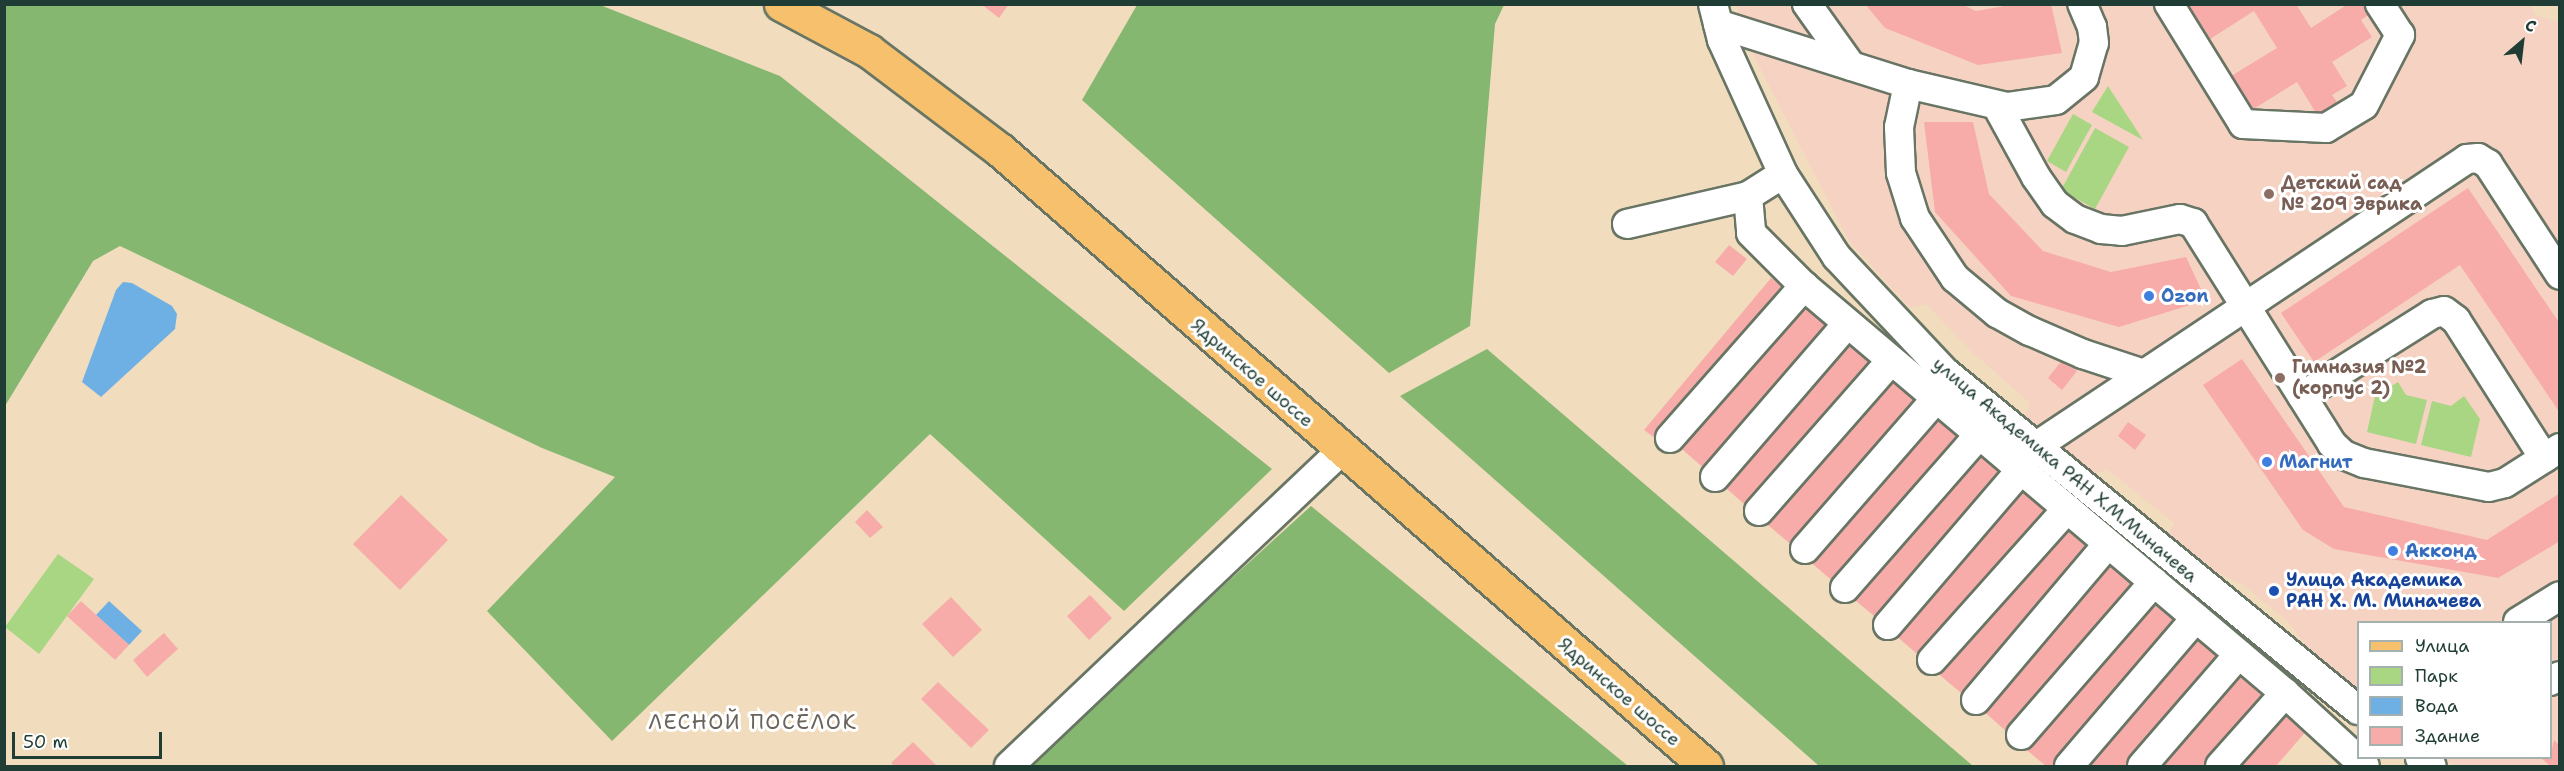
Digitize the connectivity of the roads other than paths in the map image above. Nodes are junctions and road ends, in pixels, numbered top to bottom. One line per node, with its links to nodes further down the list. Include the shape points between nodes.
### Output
1 (781, 4): 23 (main road, Ядринское шоссе, via 869,51 948,108)
2 (1807, 4): 7 (street)
3 (2082, 4): 9 (street, via 2094,43 2089,67 2080,82 2056,100)
4 (2169, 4): 5 (street, via 2243,124 2326,128 2364,105 2400,34)
5 (2380, 4)
6 (1715, 14): 7 (street); 10 (street, улица Академика РАН Х.М.Миначева)
7 (1851, 66): 8 (street)
8 (1908, 84): 9 (street); 18 (street, via 1899,127 1901,173 1924,236 1955,278 1997,313 2030,331)
9 (1997, 106): 15 (street, via 2055,204 2075,219 2101,229 2122,231 2180,219 2190,221)
10 (1783, 174): 11 (street); 25 (street, улица Академика РАН Х.М.Миначева, via 1838,257)
11 (1748, 196): 12 (street); 14 (street, via 1751,233)
12 (1627, 224)
13 (2559, 275): 15 (street, via 2488,164 2472,158)
14 (1804, 286): 16 (street); 22 (street)
15 (2245, 307): 18 (street); 19 (street)
16 (1847, 324): 17 (street); 26 (street)
17 (1891, 361): 20 (street); 28 (street)
18 (2144, 374): 25 (street)
19 (2302, 396): 24 (street, via 2332,444 2354,460 2489,487 2505,483); 24 (street, via 2432,314 2444,311 2456,320)
20 (1936, 399): 21 (street); 30 (street)
21 (1979, 435): 25 (street); 32 (street)
22 (1670, 438)
23 (1341, 451): 43 (street); 44 (main road, Ядринское шоссе)
24 (2552, 453)
25 (2028, 459): 27 (street); 36 (street); 41 (street, улица Академика РАН Х.М.Миначева)
26 (1715, 477)
27 (2067, 509): 29 (street); 38 (street)
28 (1759, 512)
29 (2108, 544): 31 (street); 40 (street)
30 (1805, 549)
31 (2154, 582): 34 (street); 42 (street)
32 (1845, 588)
33 (2559, 596): 35 (street)
34 (2196, 618): 37 (street); 45 (street)
35 (2520, 621)
36 (1888, 625)
37 (2239, 654): 39 (street); 46 (street)
38 (1932, 660)
39 (2285, 693): 47 (street); 48 (street)
40 (1976, 700)
41 (2357, 709)
42 (2021, 735)
43 (1008, 766)
44 (1706, 766)
45 (2069, 766)
46 (2142, 766)
47 (2220, 766)
48 (2364, 766)

